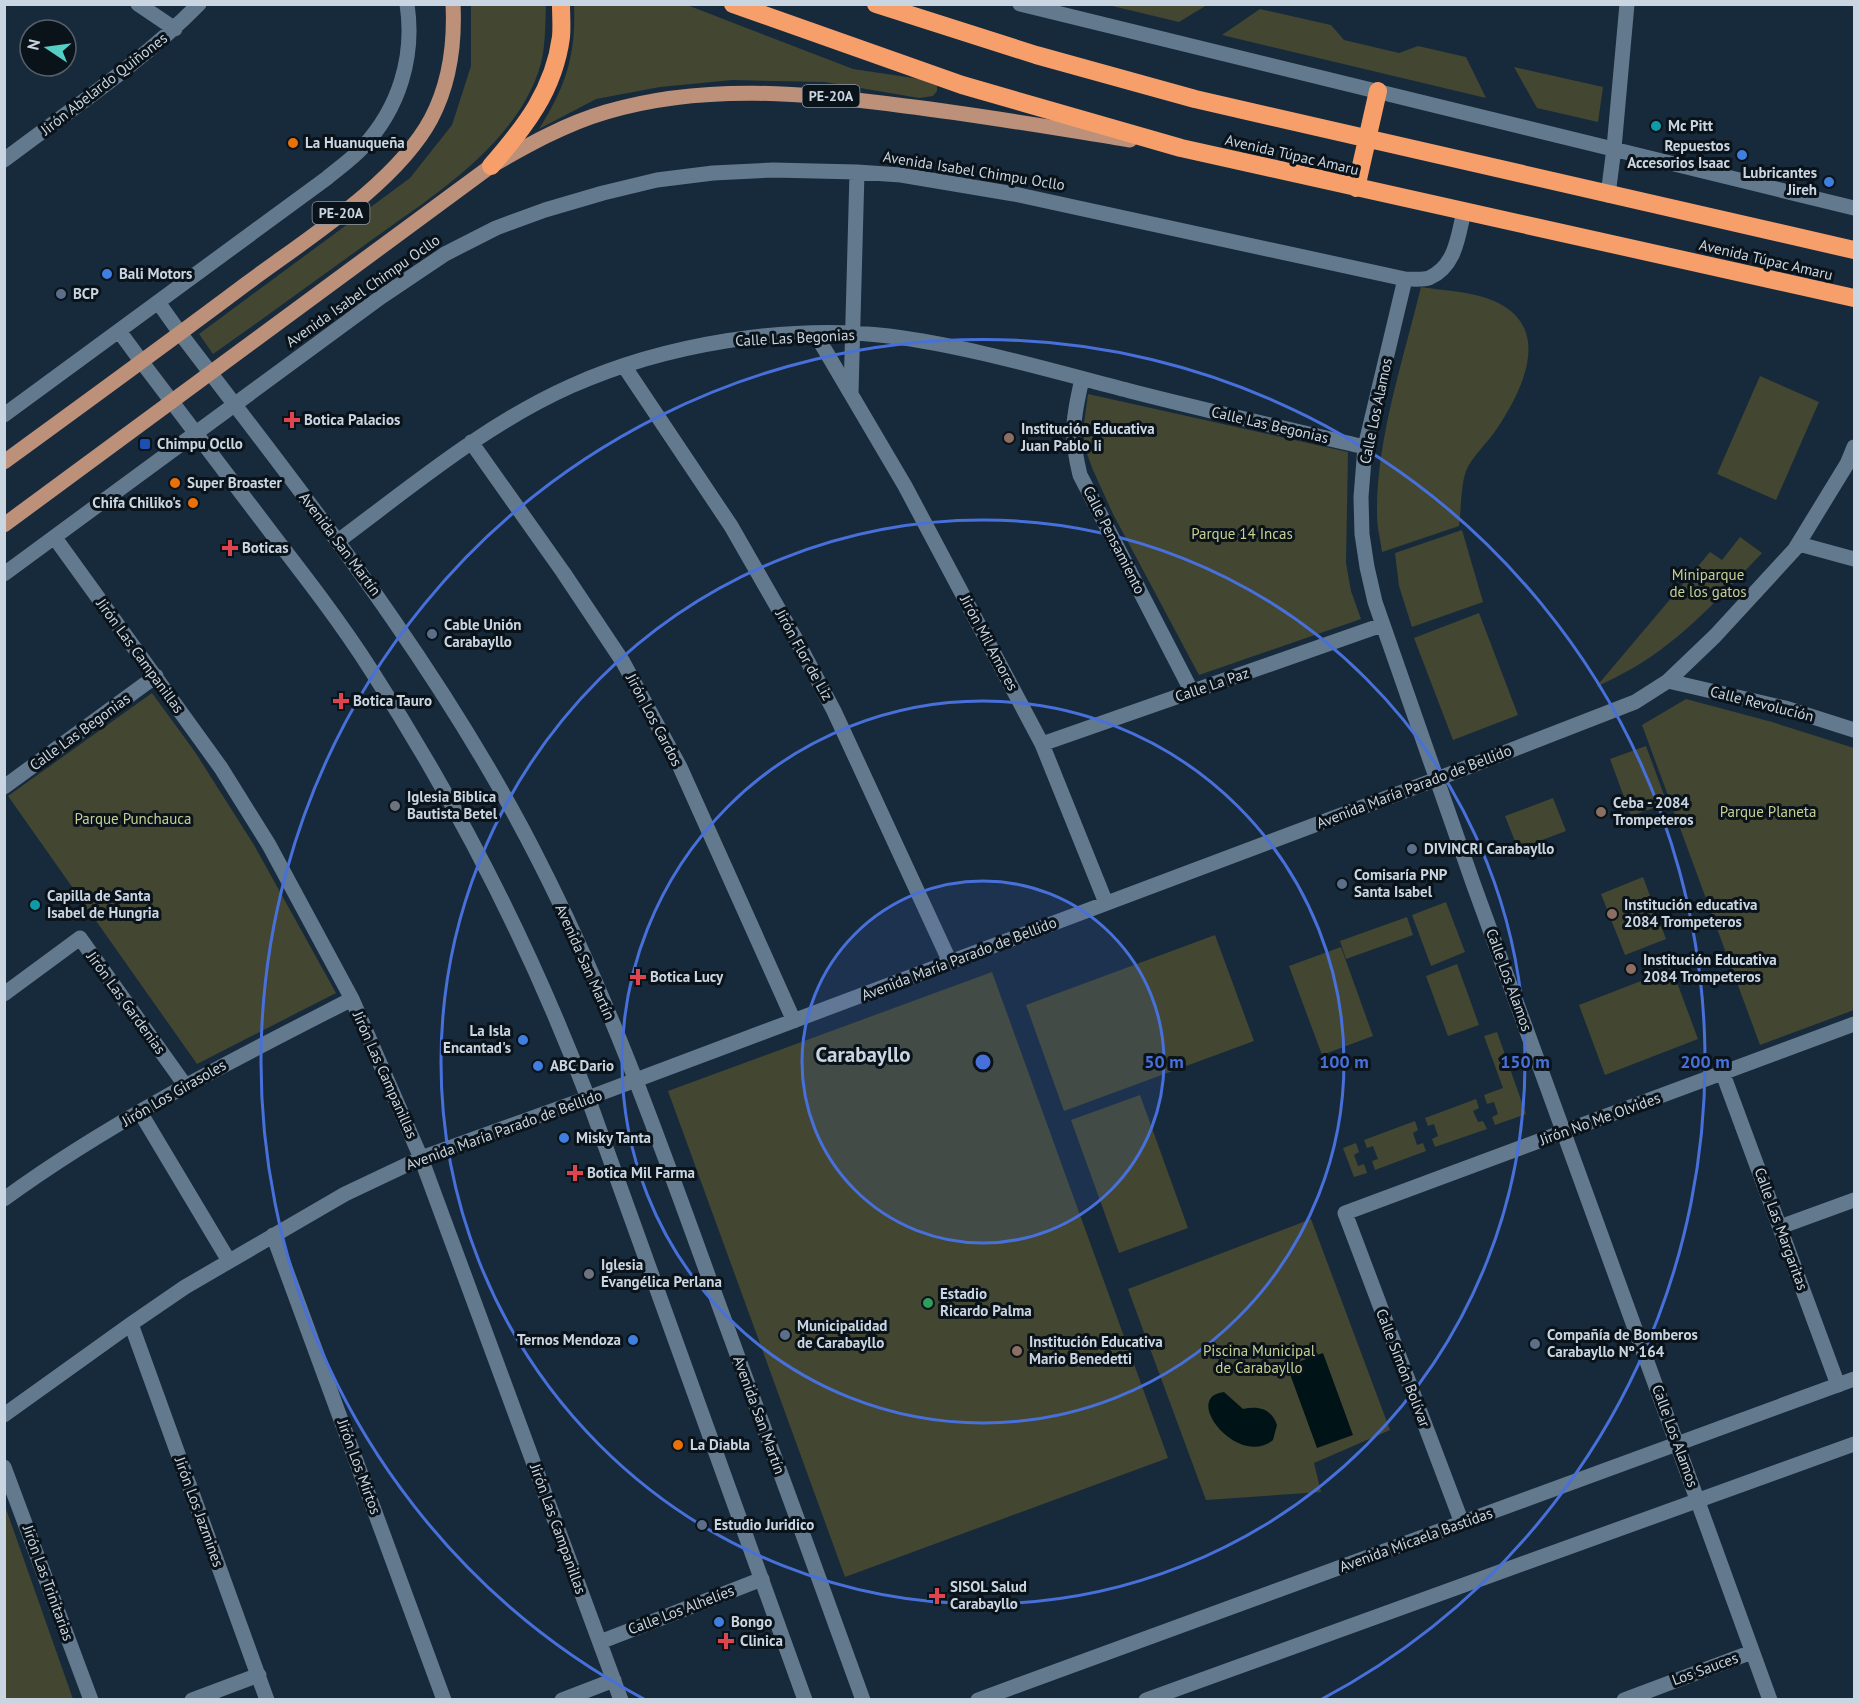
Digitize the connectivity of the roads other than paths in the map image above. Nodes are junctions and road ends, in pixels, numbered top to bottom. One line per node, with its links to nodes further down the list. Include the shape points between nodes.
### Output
1 (138, 4): 10 (street)
2 (200, 4): 10 (street, Jirón Abelardo Quiñones)
3 (407, 4): 25 (street, via 409,49 402,84 386,119 362,148)
4 (453, 4): 27 (main road, PE-20A, via 452,57 444,88 431,119 407,153 384,179 328,224)
5 (561, 4): 16 (highway, via 561,36 547,86 522,130)
6 (733, 4): 13 (highway, Avenida Túpac Amaru, via 962,85)
7 (876, 4): 12 (highway, Avenida Túpac Amaru, via 1036,55 1195,99)
8 (1020, 4): 11 (street)
9 (1627, 4): 14 (street)
10 (175, 29): 15 (street, Jirón Abelardo Quiñones)
11 (1378, 91): 12 (highway); 14 (street)
12 (1367, 139): 18 (highway); 19 (highway, Avenida Túpac Amaru)
13 (1180, 148): 16 (main road, Avenida Isabel Chimpu Ocllo / PE-20A, via 844,97 723,93 677,97 607,112 571,125); 18 (highway, Avenida Túpac Amaru)
14 (1614, 148): 19 (street); 20 (street)
15 (4, 160)
16 (491, 166): 32 (main road, Avenida Isabel Chimpu Ocllo / PE-20A)
17 (857, 172): 23 (street, Avenida Isabel Chimpu Ocllo, via 901,175 1014,194); 29 (street); 36 (street, Avenida Isabel Chimpu Ocllo, via 773,170 657,180 545,210 496,228 445,254 381,297)
18 (1356, 188): 21 (highway, Avenida Túpac Amaru)
19 (1608, 195): 22 (highway, Avenida Túpac Amaru)
20 (1854, 208)
21 (1464, 211): 23 (street, Avenida Isabel Chimpu Ocllo, via 1454,251 1445,267 1429,279); 24 (highway, Avenida Túpac Amaru)
22 (1854, 250)
23 (1405, 279): 40 (street, Calle Los Alamos)
24 (1854, 298)
25 (158, 302): 26 (street); 27 (street, Avenida San Martín)
26 (119, 331): 30 (street); 37 (street)
27 (180, 333): 30 (main road, PE-20A); 32 (street, Avenida San Martín)
28 (815, 333): 29 (street, Calle Las Begonias); 31 (street, Calle Las Begonias, via 724,342); 34 (street, Jirón Mil Amores)
29 (853, 333): 33 (street, Calle Las Begonias, via 941,345); 34 (street)
30 (141, 361): 35 (street); 42 (main road, PE-20A)
31 (624, 366): 39 (street, Calle Las Begonias, via 571,386); 58 (street, Jirón Flor de Liz, via 731,526 798,643 834,711)
32 (211, 373): 35 (main road, Avenida Isabel Chimpu Ocllo / PE-20A); 36 (street, Avenida San Martín)
33 (1082, 379): 40 (street, Calle Las Begonias); 52 (street, Calle Pensamiento, via 1073,416 1073,448 1080,475)
34 (851, 393): 54 (street, Jirón Mil Amores, via 947,562)
35 (172, 401): 38 (street); 43 (main road, Avenida Isabel Chimpu Ocllo / PE-20A)
36 (235, 405): 38 (street, Avenida Isabel Chimpu Ocllo); 45 (street, Avenida San Martín)
37 (4, 415)
38 (196, 433): 44 (street, Avenida Isabel Chimpu Ocllo); 66 (street, via 330,610 437,776 528,952)
39 (471, 442): 45 (street, Calle Las Begonias); 61 (street, Jirón Los Cardos, via 623,662 680,767)
40 (1365, 447): 49 (street, Calle Los Alamos, via 1362,534)
41 (1854, 447): 46 (street, Avenida María Parado de Bellido)
42 (4, 462)
43 (4, 525)
44 (55, 538): 48 (street, Avenida Isabel Chimpu Ocllo); 50 (street, Jirón Las Campanillas)
45 (338, 541): 64 (street, Avenida San Martín, via 438,684 507,802 572,929)
46 (1799, 544): 47 (street); 51 (street, Avenida María Parado de Bellido)
47 (1854, 559)
48 (4, 574)
49 (1382, 625): 52 (street, Calle La Paz); 55 (street, Calle Los Alamos)
50 (156, 676): 56 (street, Calle Las Begonias); 60 (street, Jirón Las Campanillas, via 269,845)
51 (1668, 681): 53 (street, Calle Revolución, via 1785,708); 55 (street, Avenida María Parado de Bellido, via 1635,702)
52 (1192, 692): 54 (street, Calle La Paz)
53 (1854, 730)
54 (1042, 744): 57 (street, Jirón Mil Amores)
55 (1437, 779): 57 (street, Avenida María Parado de Bellido); 68 (street, Calle Los Alamos)
56 (4, 787)
57 (1106, 903): 58 (street, Avenida María Parado de Bellido)
58 (950, 962): 61 (street, Avenida María Parado de Bellido)
59 (4, 994): 65 (street, Jirón Las Gardenias, via 80,938)
60 (352, 999): 65 (street, Jirón Los Girasoles); 69 (street, Jirón Las Campanillas)
61 (794, 1021): 64 (street, Avenida María Parado de Bellido)
62 (1854, 1024): 63 (street, Jirón No Me Olvides)
63 (1724, 1074): 68 (street, Jirón No Me Olvides); 73 (street, Calle Las Margaritas)
64 (637, 1080): 66 (street, Avenida María Parado de Bellido); 97 (street, Avenida San Martín)
65 (185, 1085): 67 (street, Jirón Los Girasoles)
66 (588, 1098): 69 (street, Avenida María Parado de Bellido); 85 (street)
67 (140, 1112): 70 (street, Jirón Los Girasoles); 75 (street)
68 (1565, 1131): 72 (street, Jirón No Me Olvides); 81 (street, Calle Los Alamos)
69 (421, 1158): 74 (street, Avenida María Parado de Bellido); 86 (street, Jirón Las Campanillas)
70 (4, 1199)
71 (1854, 1200): 73 (street)
72 (1345, 1213): 84 (street, Calle Simón Bolívar)
73 (1780, 1227): 78 (street, Calle Las Margaritas)
74 (273, 1234): 75 (street, Avenida María Parado de Bellido); 93 (street, Jirón Los Mirtos)
75 (229, 1261): 76 (street, Avenida María Parado de Bellido)
76 (131, 1324): 79 (street, Avenida María Parado de Bellido); 88 (street, Jirón Los Jazmines)
77 (1854, 1379): 78 (street, Avenida Micaela Bastidas)
78 (1838, 1385): 81 (street, Avenida Micaela Bastidas)
79 (4, 1415)
80 (1854, 1443): 83 (street)
81 (1678, 1444): 83 (street, Calle Los Alamos); 84 (street, Avenida Micaela Bastidas)
82 (4, 1467): 90 (street, Jirón Las Trinitarias)
83 (1698, 1500): 87 (street, Calle Los Alamos); 99 (street)
84 (1462, 1523): 98 (street, Avenida Micaela Bastidas)
85 (762, 1579): 86 (street, Calle Los Alhelíes); 96 (street)
86 (600, 1642): 89 (street, Jirón Las Campanillas)
87 (1752, 1652): 100 (street, Los Sauces); 101 (street, Calle Los Alamos)
88 (259, 1676): 91 (street); 92 (street, Jirón Los Jazmines)
89 (614, 1680): 94 (street); 95 (street, Jirón Las Campanillas)
90 (91, 1700)
91 (192, 1700)
92 (267, 1700)
93 (444, 1700)
94 (562, 1700)
95 (621, 1700)
96 (805, 1700)
97 (863, 1700)
98 (978, 1700)
99 (1146, 1700)
100 (1624, 1700)
101 (1770, 1700)

